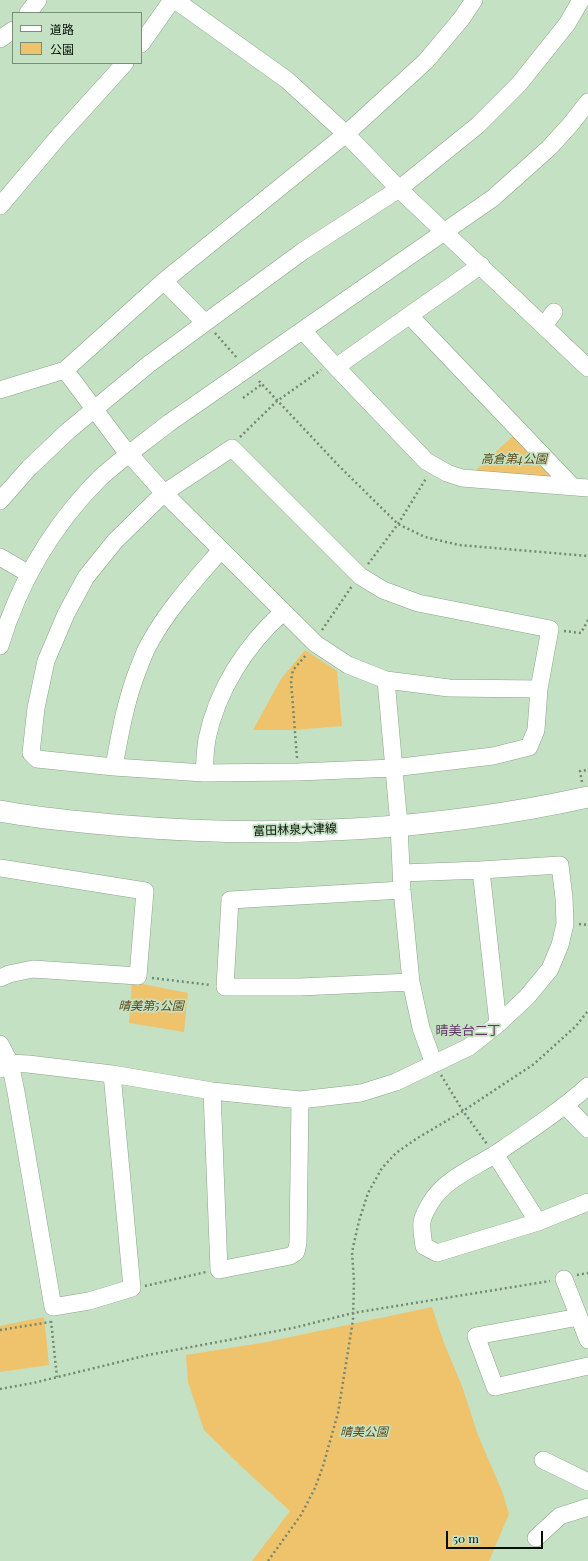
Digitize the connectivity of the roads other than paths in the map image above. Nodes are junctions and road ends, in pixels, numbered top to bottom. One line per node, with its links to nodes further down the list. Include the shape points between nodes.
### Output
1 (38, 0): 5 (street)
2 (174, 0): 8 (street); 11 (street, via 287,80)
3 (474, 0): 11 (street, via 426,61)
4 (581, 0): 12 (street, via 567,24 519,84 478,125)
5 (29, 12)
6 (12, 31): 7 (street)
7 (0, 39)
8 (142, 43)
9 (124, 64): 13 (street)
10 (588, 102): 14 (street, via 570,126 526,169 493,198)
11 (346, 134): 12 (street); 16 (street)
12 (399, 189): 14 (street); 19 (street, via 303,251)
13 (0, 206)
14 (446, 232): 15 (street); 21 (street)
15 (481, 265): 18 (street); 20 (street)
16 (164, 281): 19 (street); 24 (street)
17 (554, 312): 20 (street)
18 (410, 316): 22 (street); 28 (street)
19 (205, 323): 26 (street, via 148,364)
20 (544, 326): 23 (street)
21 (303, 331): 22 (street); 27 (street)
22 (334, 365): 28 (street, via 426,461 447,473 462,478)
23 (588, 368)
24 (65, 370): 25 (street); 26 (street)
25 (0, 390)
26 (93, 409): 27 (street); 30 (street, via 29,468)
27 (128, 454): 29 (street); 33 (street, via 74,507)
28 (580, 487)
29 (164, 493): 31 (street); 37 (street, via 232,448 360,576 383,590 439,608 550,629); 38 (street, via 115,541 86,577 66,614 46,661 36,708 31,753 37,759)
30 (0, 501)
31 (221, 550): 34 (street); 38 (street, via 170,611 148,645 132,686 120,730)
32 (0, 557): 33 (street)
33 (29, 574): 35 (street, via 17,598)
34 (283, 612): 36 (street, via 316,644 348,665); 40 (street, via 266,626 233,672 218,700 208,739)
35 (0, 646)
36 (386, 680): 37 (street, via 449,688); 39 (street)
37 (539, 689): 39 (street, via 536,730 529,747 492,756)
38 (114, 767): 40 (street)
39 (393, 768): 40 (street); 43 (street)
40 (204, 773)
41 (585, 790): 43 (main road, 富田林泉大津線, via 479,816)
42 (0, 811): 43 (main road, 富田林泉大津線, via 75,822 245,832)
43 (399, 825): 46 (street)
44 (0, 868): 47 (street, via 145,891 138,976 33,969)
45 (481, 870): 46 (street); 49 (street); 49 (street, via 560,865 564,898 565,924 550,969)
46 (402, 881): 48 (street); 48 (street, via 230,900 225,987)
47 (0, 978)
48 (411, 982): 51 (street, via 420,1028)
49 (498, 1024): 51 (street, via 469,1047)
50 (0, 1044): 52 (street)
51 (434, 1064): 56 (street, via 396,1082 361,1093)
52 (5, 1066): 53 (street, via 28,1064); 53 (street, via 52,1315 132,1288)
53 (112, 1074): 55 (street)
54 (588, 1086): 57 (street)
55 (212, 1091): 56 (street); 56 (street, via 219,1270 290,1256 296,1252)
56 (300, 1100)
57 (565, 1104): 58 (street); 59 (street)
58 (588, 1129)
59 (495, 1154): 61 (street); 61 (street, via 446,1185 432,1201 421,1224 424,1246 438,1253)
60 (588, 1202): 61 (street)
61 (538, 1222)
62 (564, 1279): 63 (street)
63 (579, 1317): 64 (street); 65 (street, via 476,1336 495,1387)
64 (588, 1340)
65 (588, 1366)
66 (543, 1460): 67 (street)
67 (588, 1482)
68 (588, 1507): 69 (street, via 560,1516)
69 (536, 1538)

